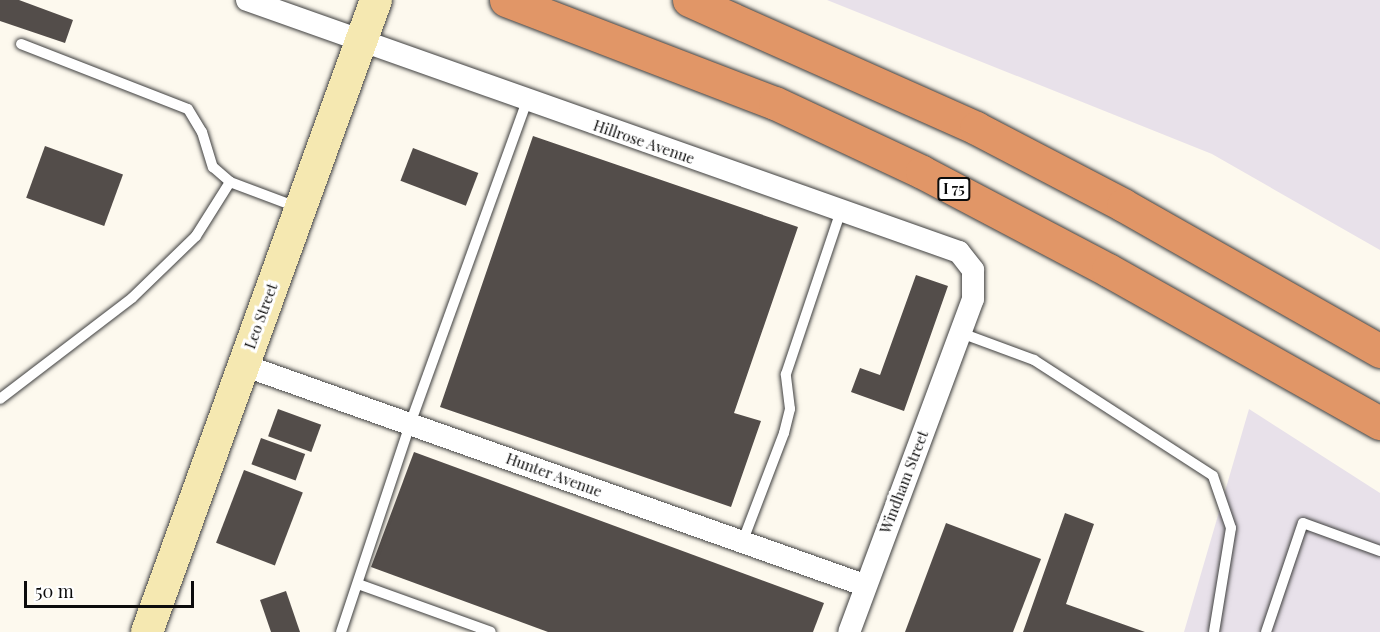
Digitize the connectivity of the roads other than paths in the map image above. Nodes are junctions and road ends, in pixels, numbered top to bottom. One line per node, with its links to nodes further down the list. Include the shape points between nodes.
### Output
1 (247, 0): 5 (street, Hillrose Avenue)
2 (376, 0): 5 (street, Leo Street)
3 (506, 0): 15 (highway, I 75, via 775,103 922,172 1108,270)
4 (689, 0): 12 (highway, via 976,128 1123,205)
5 (362, 41): 7 (street, Hillrose Avenue); 9 (street, Leo Street)
6 (21, 44): 8 (lane, via 188,109 202,132 213,167)
7 (527, 101): 10 (street, Hillrose Avenue); 16 (lane)
8 (230, 182): 9 (lane); 14 (lane, via 196,236 132,298)
9 (300, 208): 13 (street, Leo Street)
10 (842, 211): 11 (street, Hillrose Avenue, via 959,252 973,270 973,299); 17 (lane, via 786,374 790,409 784,434)
11 (962, 333): 20 (street, Windham Street); 25 (lane, via 1034,360 1213,476 1231,528)
12 (1380, 351)
13 (243, 365): 16 (street, Hunter Avenue); 21 (street, Leo Street)
14 (0, 399)
15 (1380, 423)
16 (410, 424): 17 (street, Hunter Avenue); 19 (lane)
17 (742, 543): 20 (street, Hunter Avenue)
18 (1380, 551): 26 (lane, via 1303,524)
19 (357, 584): 22 (lane); 23 (lane)
20 (864, 585): 24 (street, Windham Street)
21 (147, 632)
22 (341, 632)
23 (491, 632)
24 (849, 632)
25 (1214, 632)
26 (1266, 632)

